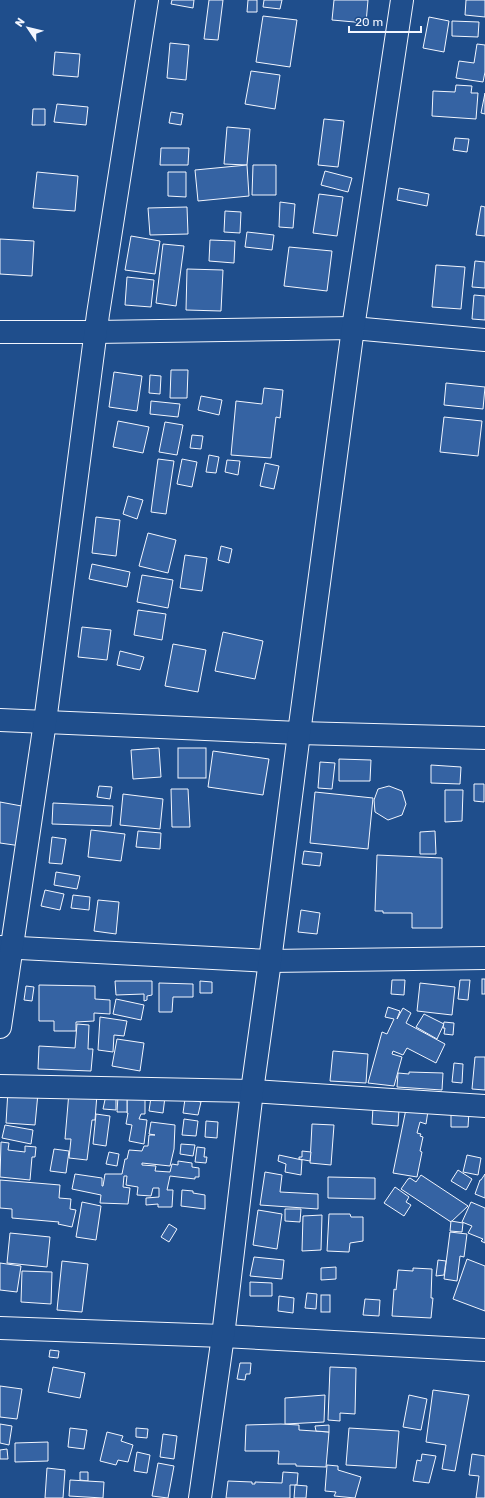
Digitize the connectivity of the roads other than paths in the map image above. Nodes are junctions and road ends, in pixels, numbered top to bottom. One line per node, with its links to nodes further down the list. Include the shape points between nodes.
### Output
1 (147, 0): 5 (street)
2 (402, 0): 3 (street)
3 (353, 328): 5 (street); 6 (street); 9 (street)
4 (0, 332): 5 (street)
5 (96, 332): 8 (street)
6 (485, 340)
7 (0, 720): 8 (street)
8 (45, 722): 9 (street); 11 (street)
9 (299, 733): 10 (street); 13 (street)
10 (485, 738)
11 (6, 947): 13 (street); 14 (street)
12 (485, 958): 13 (street)
13 (270, 961): 16 (street)
14 (0, 1027)
15 (0, 1086): 16 (street)
16 (252, 1091): 17 (street); 19 (street)
17 (485, 1106)
18 (0, 1328): 19 (street)
19 (223, 1336): 20 (street); 21 (street)
20 (485, 1350)
21 (200, 1498)

